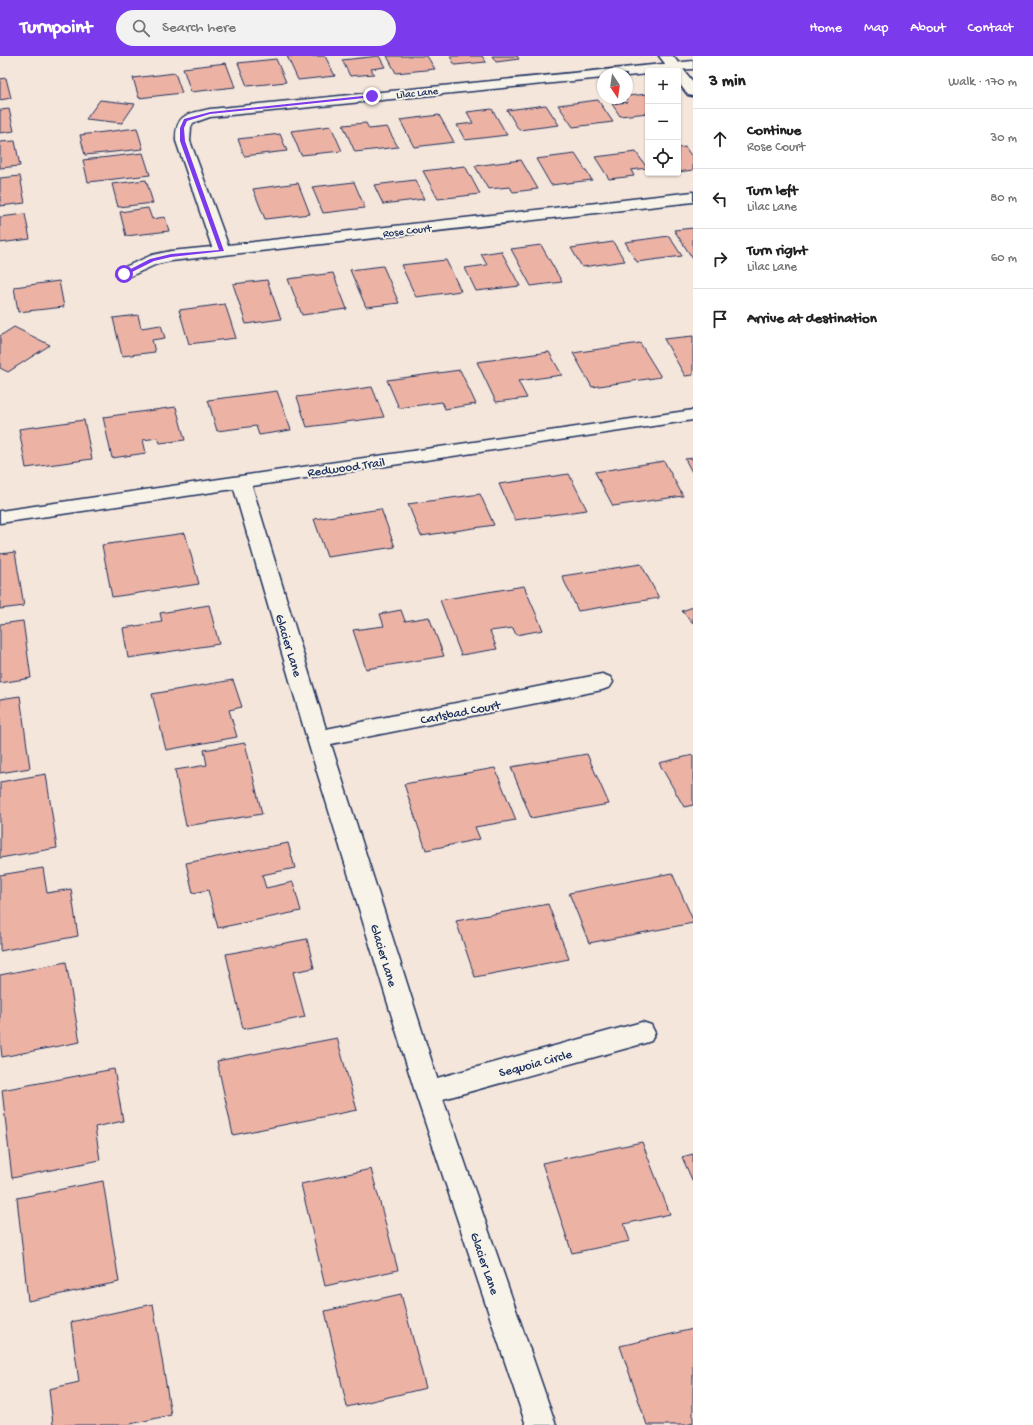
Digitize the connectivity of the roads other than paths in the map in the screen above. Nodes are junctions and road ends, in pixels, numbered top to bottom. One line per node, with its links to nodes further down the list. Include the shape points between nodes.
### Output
1 (693, 65): 2 (street, Lilac Lane)
2 (674, 66): 3 (street); 5 (street, Lilac Lane, via 190,117 185,120 182,128 182,141)
3 (693, 92)
4 (693, 197): 5 (street, Rose Court)
5 (222, 251): 6 (street, Rose Court, via 152,260)
6 (124, 274)
7 (693, 415): 8 (street, Redwood Trail)
8 (241, 481): 9 (street, Redwood Trail); 11 (street, Glacier Lane)
9 (0, 517)
10 (602, 682): 11 (street, Carlsbad Court)
11 (318, 739): 13 (street, Glacier Lane)
12 (642, 1033): 13 (street, Sequoia Circle)
13 (428, 1092): 14 (street, Glacier Lane)
14 (541, 1425)

